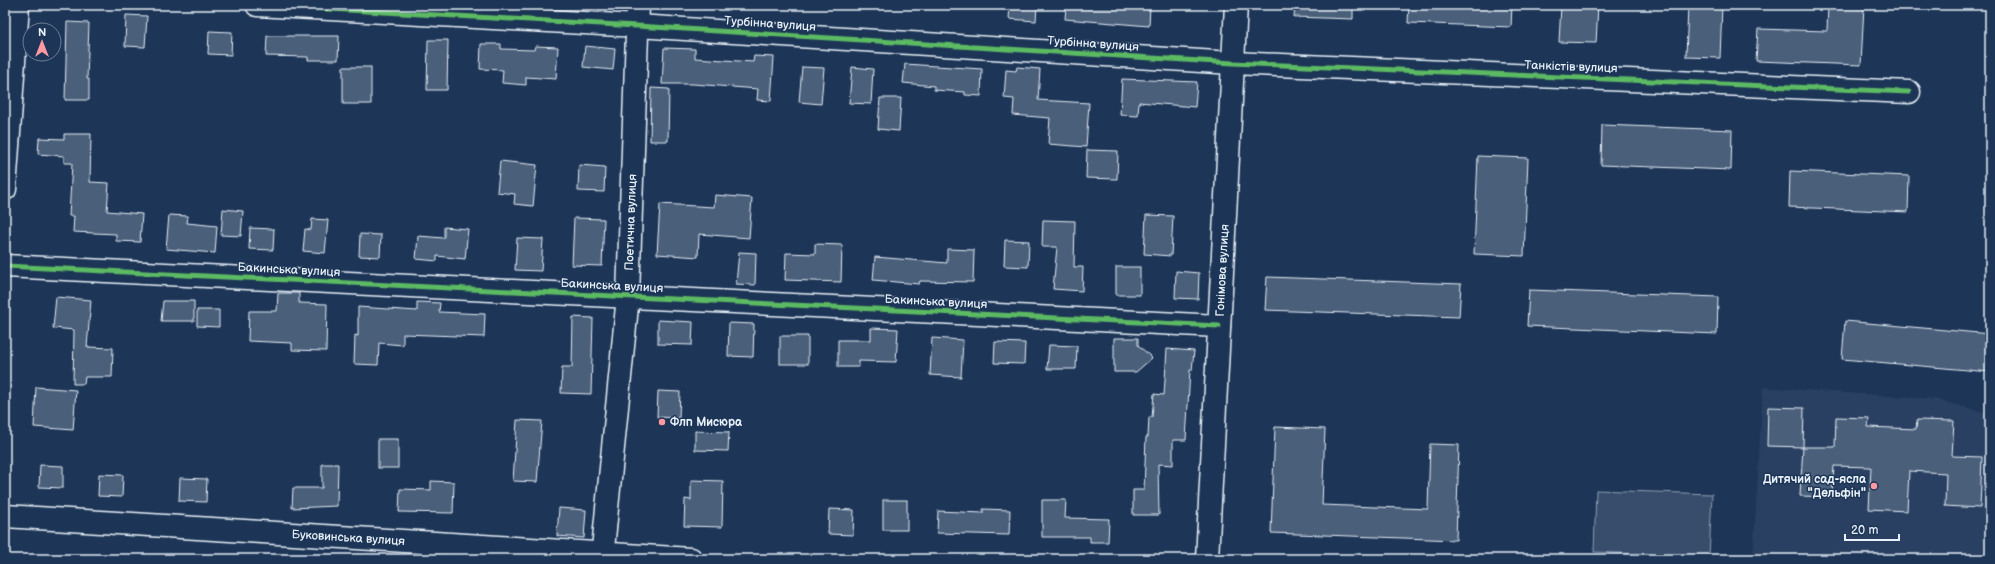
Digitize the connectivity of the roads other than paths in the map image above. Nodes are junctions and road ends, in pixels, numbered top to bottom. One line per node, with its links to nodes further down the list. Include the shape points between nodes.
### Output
1 (18, 5): 7 (street)
2 (257, 5): 4 (street, Турбінна вулиця)
3 (1236, 5): 5 (street, Гонімова вулиця)
4 (638, 16): 5 (street, Турбінна вулиця); 9 (street, Поетична вулиця)
5 (1233, 63): 6 (street, Танкістів вулиця); 10 (street, Гонімова вулиця)
6 (1909, 92)
7 (5, 189)
8 (5, 266): 9 (street, Бакинська вулиця)
9 (628, 296): 10 (street, Бакинська вулиця); 12 (street, Поетична вулиця)
10 (1218, 326): 14 (street, Гонімова вулиця)
11 (5, 516): 12 (street, Буковинська вулиця)
12 (602, 556): 13 (street, Буковинська вулиця)
13 (691, 559)
14 (1207, 559)

